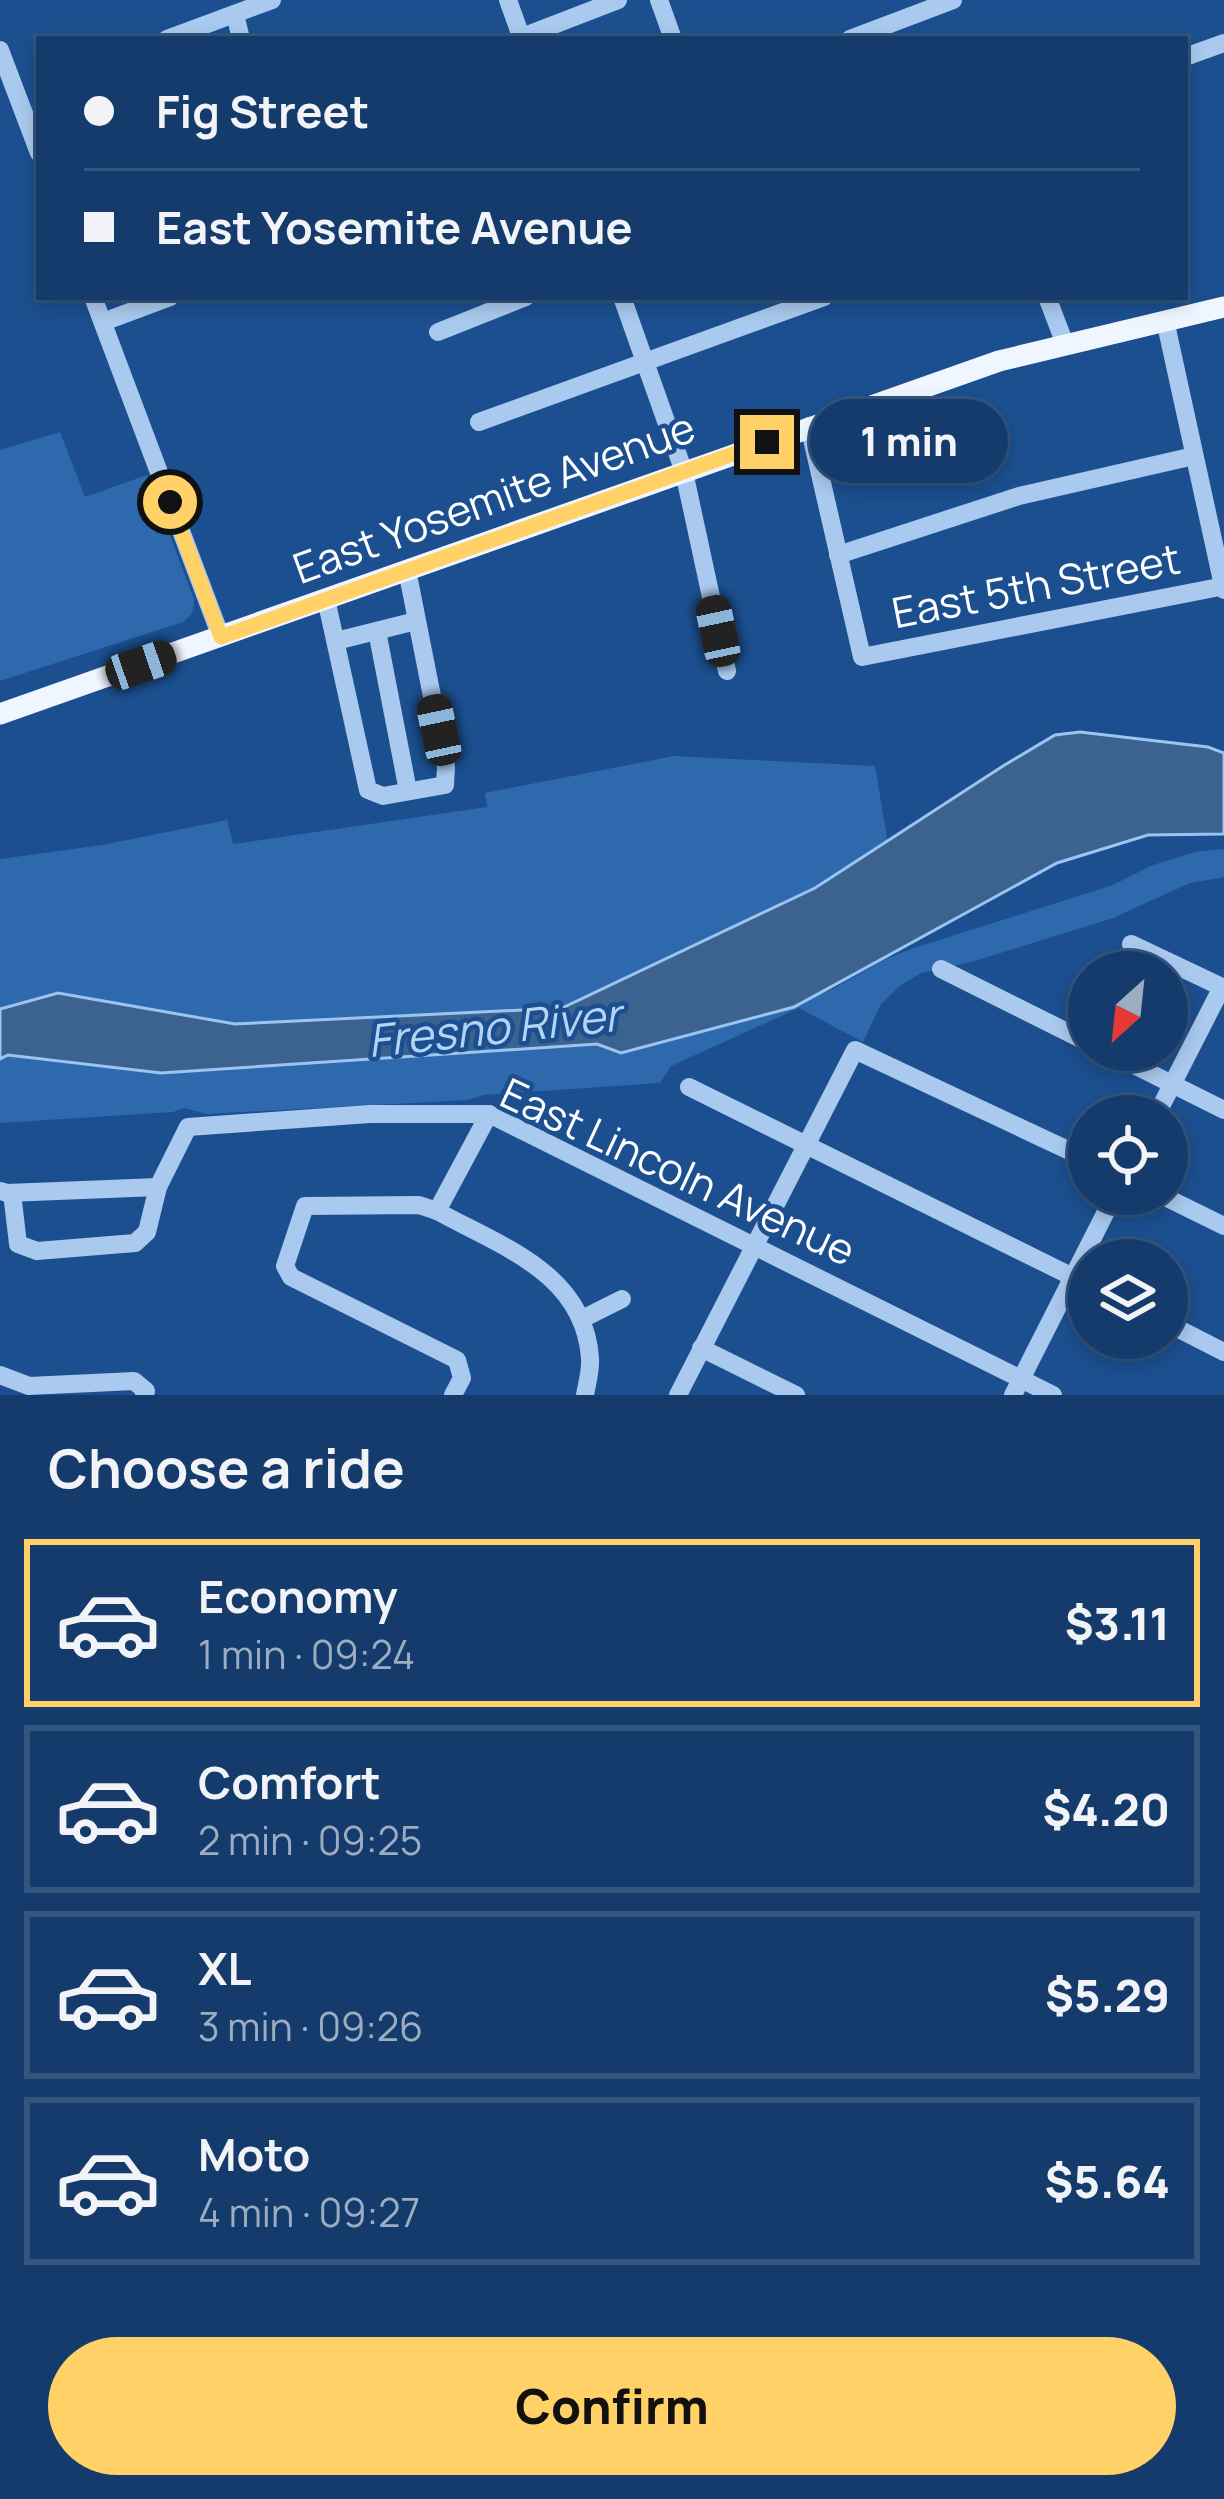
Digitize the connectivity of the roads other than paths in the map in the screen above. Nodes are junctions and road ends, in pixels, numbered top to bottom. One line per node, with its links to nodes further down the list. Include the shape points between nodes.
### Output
1 (272, 0): 6 (street)
2 (508, 0): 9 (street)
3 (618, 0): 10 (street)
4 (659, 0): 11 (street)
5 (953, 0): 12 (street)
6 (235, 14): 7 (street); 8 (street)
7 (175, 36)
8 (240, 36)
9 (519, 36)
10 (525, 36)
11 (672, 36)
12 (858, 36)
13 (1224, 44): 15 (street)
14 (0, 50): 17 (street)
15 (1188, 56)
16 (36, 87): 17 (street)
17 (17, 94): 18 (street)
18 (36, 144)
19 (94, 300): 27 (street)
20 (162, 300): 27 (street)
21 (518, 300): 28 (street)
22 (623, 300): 30 (street)
23 (816, 300): 30 (street)
24 (1048, 300): 29 (street)
25 (1224, 307): 26 (main road, East Yosemite Avenue)
26 (1165, 320): 29 (main road, East Yosemite Avenue); 33 (street)
27 (103, 322): 41 (street)
28 (438, 332)
29 (1065, 344): 32 (main road, East Yosemite Avenue)
30 (646, 363): 31 (street); 34 (street)
31 (479, 422)
32 (809, 426): 34 (main road, East Yosemite Avenue); 35 (street)
33 (1194, 456): 35 (street, via 1018,496); 37 (street)
34 (684, 472): 36 (main road, East Yosemite Avenue); 43 (street)
35 (838, 555): 37 (street, East 5th Street, via 862,657)
36 (407, 570): 38 (main road, East Yosemite Avenue); 39 (street)
37 (1224, 587)
38 (326, 599): 41 (main road, East Yosemite Avenue); 42 (street)
39 (416, 621): 40 (street); 45 (street, via 446,767 445,785)
40 (377, 631): 42 (street); 45 (street)
41 (221, 637): 44 (main road, East Yosemite Avenue)
42 (336, 641): 45 (street, via 368,790)
43 (727, 671)
44 (0, 714)
45 (408, 791)
46 (1131, 944): 48 (street)
47 (941, 969): 49 (street)
48 (1223, 988): 51 (street)
49 (1068, 1032)
50 (1145, 1071): 51 (street)
51 (1173, 1085): 53 (street); 54 (street)
52 (688, 1087): 56 (street)
53 (1168, 1095)
54 (1224, 1110)
55 (489, 1114): 58 (street, East Lincoln Avenue, via 188,1127); 61 (street); 63 (street, East Lincoln Avenue)
56 (805, 1145): 57 (street, via 854,1050); 63 (street); 64 (street)
57 (1068, 1150)
58 (158, 1187): 59 (street); 59 (street, via 147,1232 135,1243 37,1251 19,1244)
59 (6, 1192)
60 (1188, 1208): 62 (street)
61 (437, 1211): 67 (street, via 539,1267); 74 (street, via 305,1206 285,1266 291,1277 457,1360 462,1378)
62 (1224, 1226)
63 (754, 1245): 69 (street); 72 (street, East Lincoln Avenue)
64 (1068, 1275)
65 (622, 1300): 67 (street)
66 (1068, 1303): 72 (street)
67 (582, 1319): 75 (street, via 591,1361)
68 (1188, 1334): 70 (street)
69 (701, 1348): 76 (street); 77 (street)
70 (1224, 1352)
71 (0, 1375): 73 (street, via 29,1386 134,1381)
72 (1017, 1387): 78 (street, East Lincoln Avenue)
73 (144, 1395)
74 (453, 1395)
75 (585, 1395)
76 (678, 1395)
77 (796, 1395)
78 (1053, 1395)

